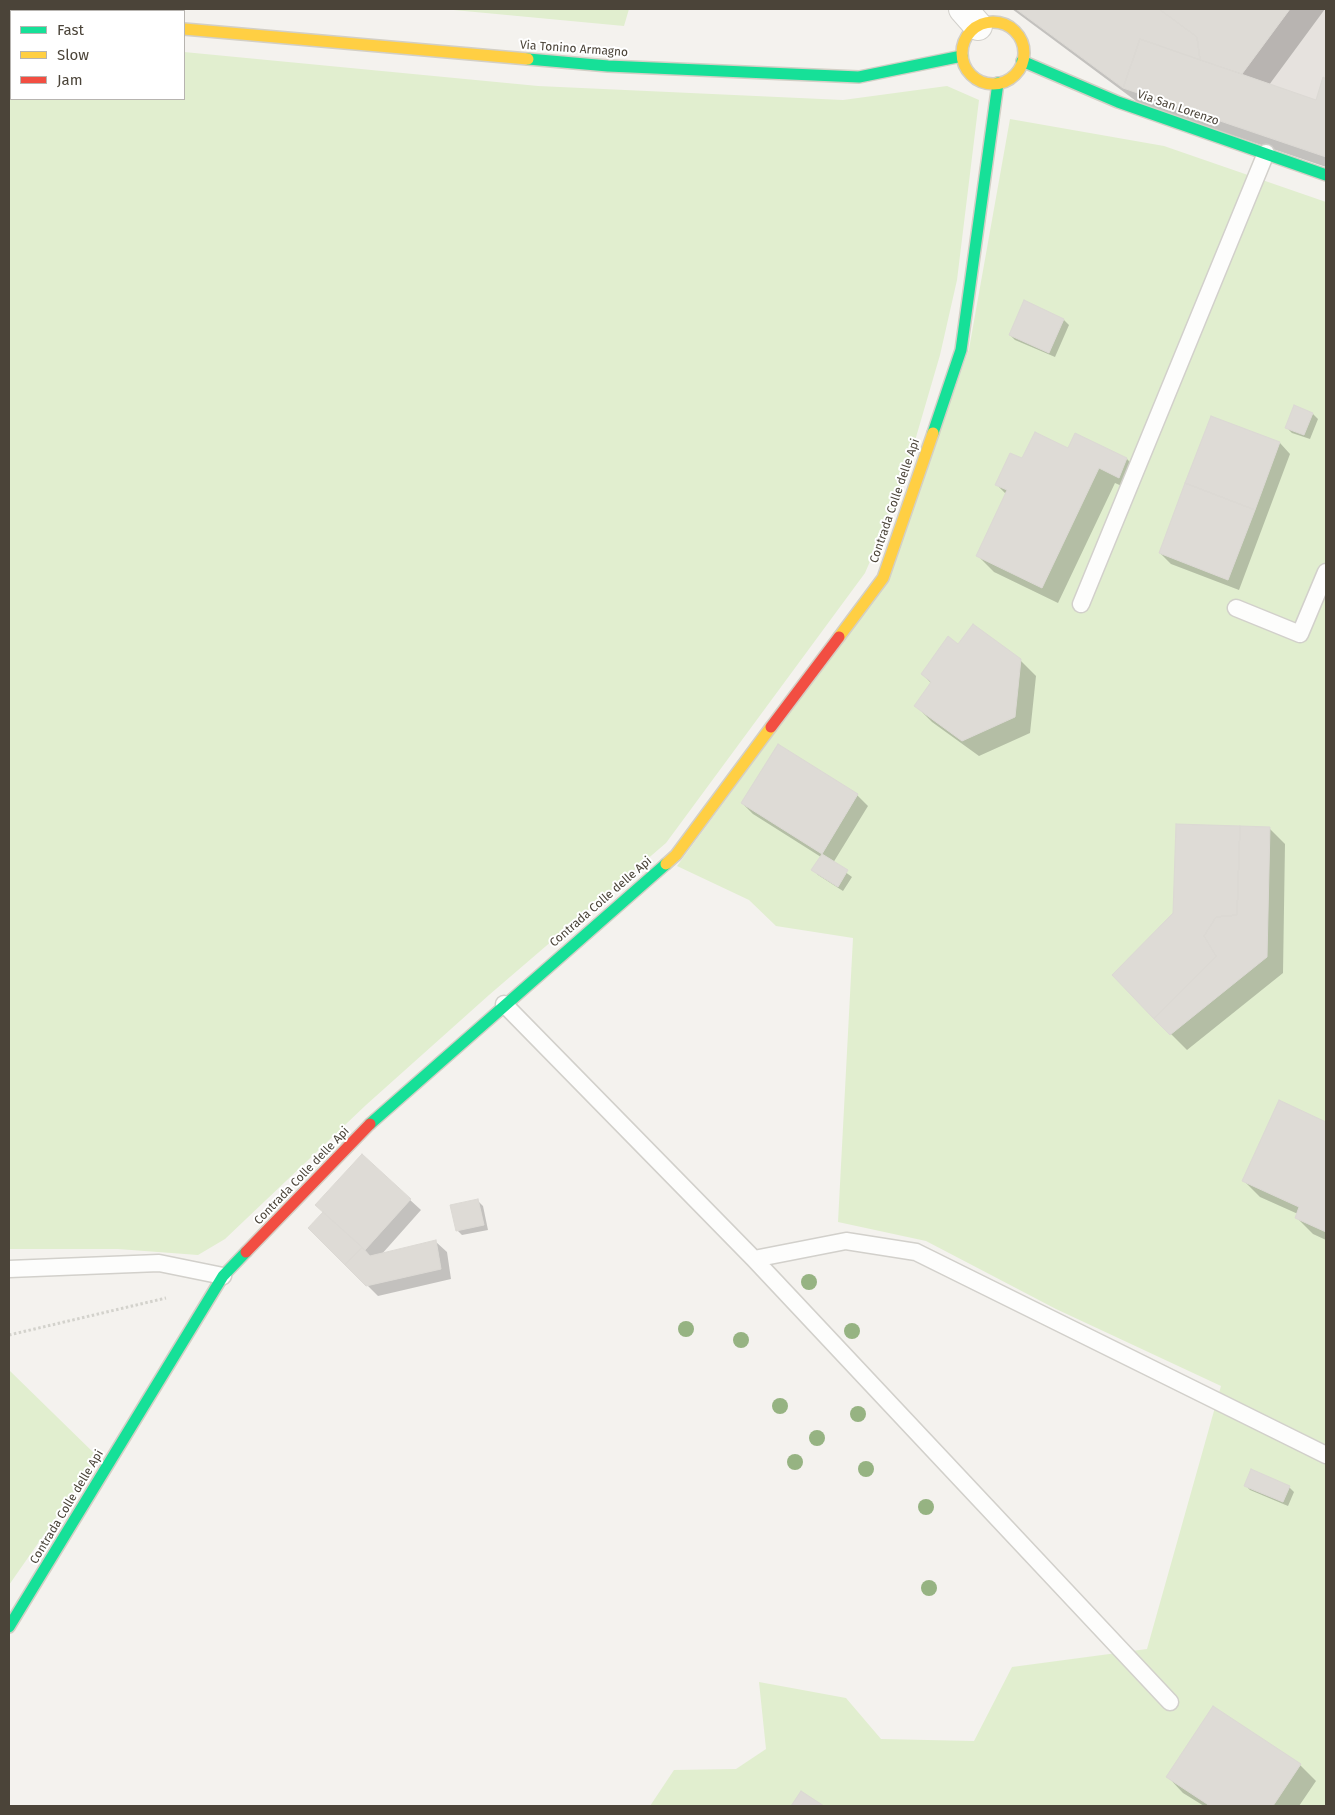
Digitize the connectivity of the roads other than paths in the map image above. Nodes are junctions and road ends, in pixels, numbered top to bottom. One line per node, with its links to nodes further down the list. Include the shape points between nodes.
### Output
1 (970, 17): 3 (street); 4 (street, via 1007,25 1016,32 1024,50)
2 (185, 29): 3 (street, Via Tonino Armagno, via 608,66 859,77)
3 (962, 56): 5 (street, via 974,77 987,83)
4 (1022, 61): 5 (street, via 1013,76); 6 (street, Via San Lorenzo, via 1118,102)
5 (998, 83): 11 (street, Contrada Colle delle Api, via 961,350 883,578 676,855)
6 (1266, 153): 7 (street, Via San Lorenzo); 9 (lane)
7 (1326, 176)
8 (1326, 572): 10 (lane, via 1300,634)
9 (1082, 604)
10 (1236, 608)
11 (504, 1004): 12 (lane); 14 (street, Contrada Colle delle Api, via 381,1113)
12 (754, 1259): 15 (lane, via 846,1241 916,1252); 17 (lane)
13 (9, 1269): 14 (lane, via 159,1263)
14 (223, 1276): 16 (street, Contrada Colle delle Api)
15 (1326, 1455)
16 (9, 1627)
17 (1170, 1702)

